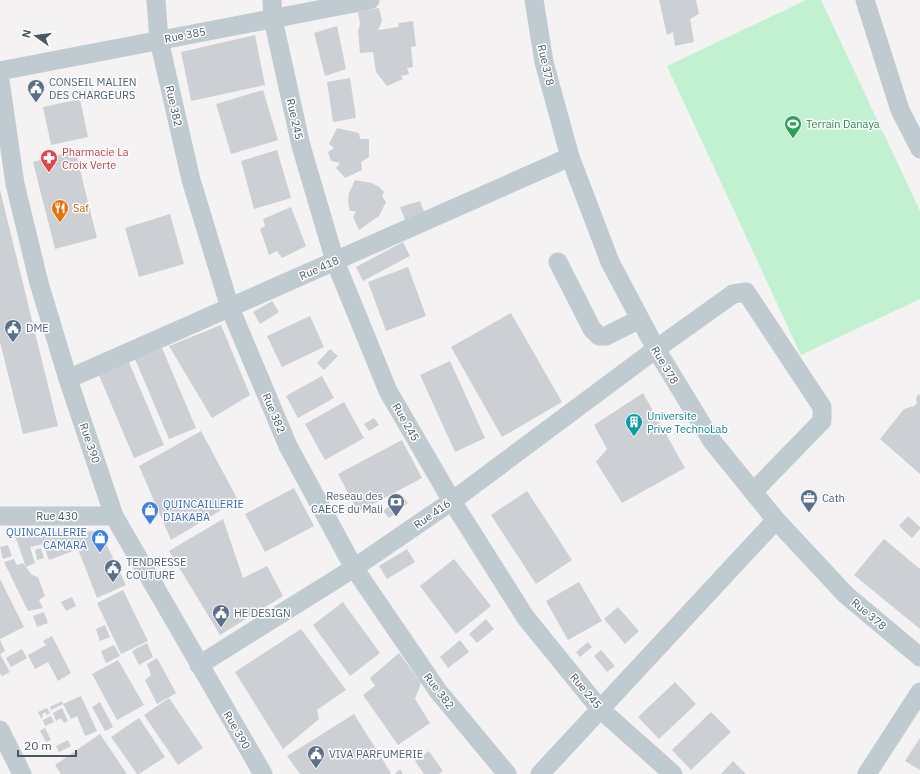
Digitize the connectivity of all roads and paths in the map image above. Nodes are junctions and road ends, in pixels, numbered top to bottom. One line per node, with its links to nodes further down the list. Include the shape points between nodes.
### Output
1 (156, 0): 7 (street, Rue 382)
2 (272, 0): 6 (street, Rue 245)
3 (370, 0): 6 (street, Rue 385)
4 (534, 0): 11 (street, Rue 378, via 544,62)
5 (866, 0): 10 (street, via 900,110)
6 (273, 19): 7 (street, Rue 385); 12 (street, Rue 245, via 301,146)
7 (159, 40): 8 (street, Rue 385); 14 (street, Rue 382, via 191,180)
8 (0, 71)
9 (0, 80): 17 (street, Rue 390, via 15,184 39,283)
10 (920, 149)
11 (570, 157): 12 (street, Rue 418); 15 (street, Rue 378, via 610,262)
12 (335, 261): 14 (street, Rue 418); 19 (street, Rue 245, via 388,391)
13 (558, 262): 15 (street, via 592,329 599,336 606,336)
14 (230, 308): 17 (street, Rue 418); 23 (street, Rue 382, via 288,446)
15 (640, 319): 16 (street, Rue 378)
16 (656, 350): 18 (street, Rue 378, via 712,441); 18 (street, Rue 416, via 732,294 746,292 822,407 822,421); 19 (street, Rue 416)
17 (68, 379): 21 (street, Rue 390)
18 (753, 492): 22 (street, Rue 378)
19 (452, 501): 23 (street, Rue 416); 27 (street, Rue 245, via 526,618)
20 (0, 516): 21 (street, Rue 430)
21 (114, 516): 25 (street, Rue 390)
22 (776, 520): 24 (street, Rue 378, via 846,595); 27 (street)
23 (354, 568): 25 (street, Rue 416); 31 (street, Rue 382, via 438,691)
24 (920, 657)
25 (200, 665): 30 (street, Rue 390)
26 (920, 692): 34 (street)
27 (600, 709): 32 (street); 33 (street, Rue 245)
28 (0, 730): 29 (street)
29 (22, 774)
30 (263, 774)
31 (507, 774)
32 (540, 774)
33 (673, 774)
34 (867, 774)

